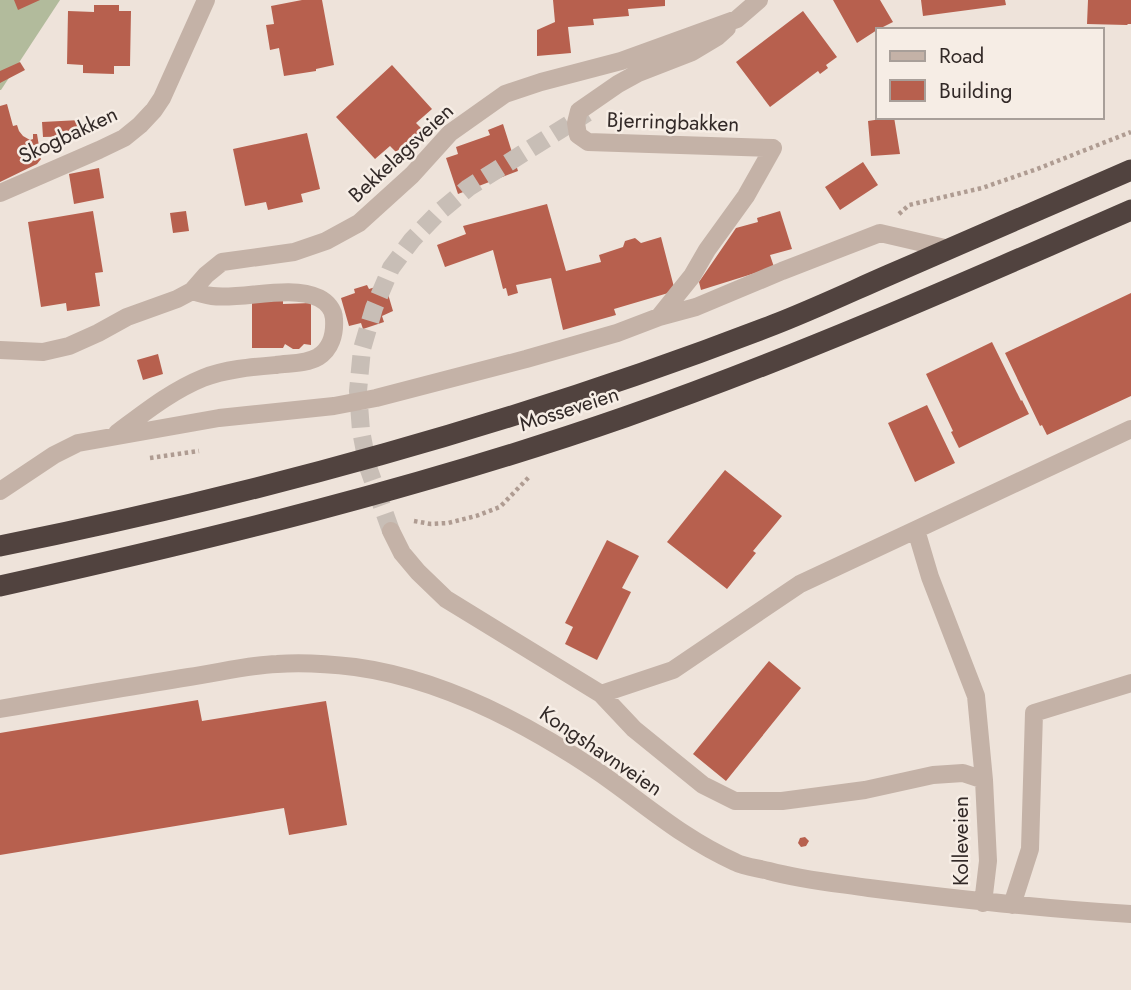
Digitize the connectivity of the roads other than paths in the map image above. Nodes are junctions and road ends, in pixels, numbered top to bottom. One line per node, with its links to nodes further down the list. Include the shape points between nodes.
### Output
1 (759, 0): 3 (street, Bekkelagsveien)
2 (204, 5): 5 (street, Skogbakken, via 162,98 140,125 99,150)
3 (737, 19): 8 (street, Bekkelagsveien, via 621,61 505,94 450,133 359,223 294,252 222,262); 9 (street, Bjerringbakken, via 692,52 618,84 579,111 578,135 588,142 773,148 746,197)
4 (1131, 170): 7 (highway, Mosseveien)
5 (0, 192)
6 (1131, 210): 17 (highway, Mosseveien, via 825,342 611,422 376,495)
7 (949, 249): 9 (street, via 880,233 696,307); 16 (highway, Mosseveien, via 775,324 477,428 272,485)
8 (191, 291): 10 (street, Bekkelagsveien, via 69,345 43,352); 12 (street, via 214,296 302,294 321,299 333,313 332,340 320,356 309,361 237,369 203,378 166,397)
9 (659, 317): 12 (street, via 617,333 376,398)
10 (0, 351)
11 (1131, 429): 14 (street)
12 (114, 436): 13 (street, via 78,443)
13 (0, 491)
14 (916, 530): 19 (street, via 800,584 673,670); 21 (street, Kolleveien, via 976,696)
15 (391, 531): 19 (street, via 402,553 446,599)
16 (0, 546)
17 (0, 586)
18 (1131, 682): 23 (street, via 1034,713 1030,849)
19 (601, 694): 21 (street, via 634,729 703,785 735,801 782,801 851,792 933,775 962,774)
20 (0, 709): 22 (street, Kongshavnveien, via 276,664 356,667 431,685 518,723 602,775 689,838 740,864 798,878)
21 (984, 780): 22 (street, Kolleveien, via 988,861)
22 (983, 902): 23 (street, Kongshavnveien)
23 (1012, 905): 24 (street, Kongshavnveien)
24 (1131, 914)

